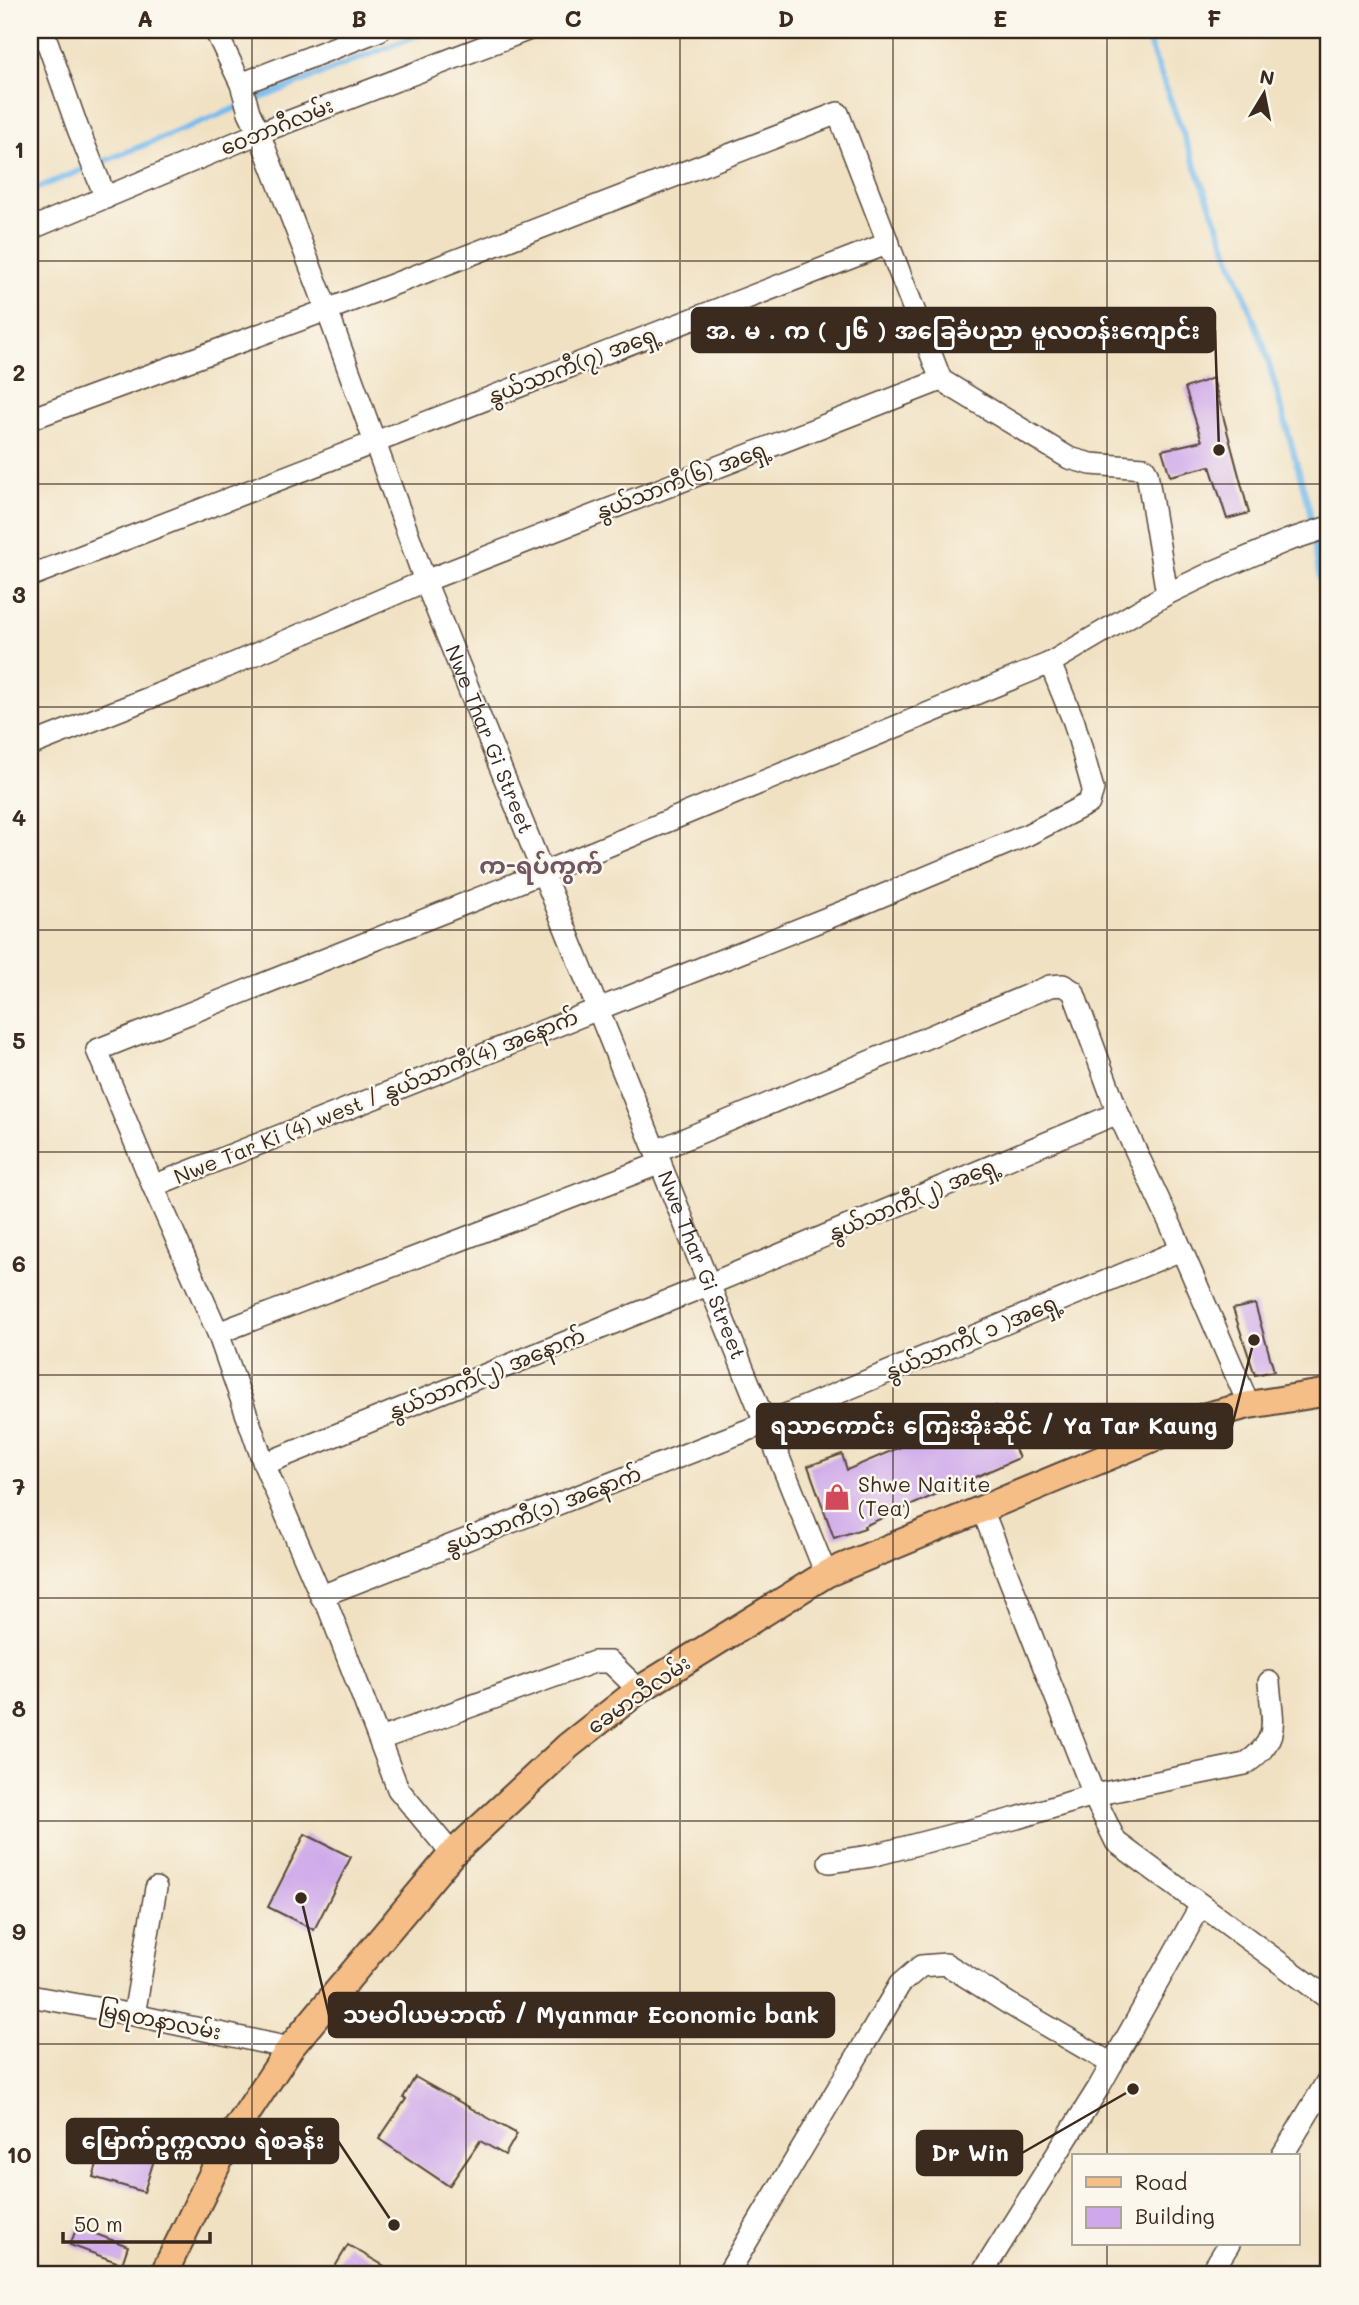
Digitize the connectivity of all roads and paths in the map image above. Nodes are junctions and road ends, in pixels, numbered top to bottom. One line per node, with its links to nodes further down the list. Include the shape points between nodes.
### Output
1 (43, 30): 7 (street)
2 (215, 30): 5 (street, Nwe Thar Gi Street)
3 (380, 30): 5 (street)
4 (527, 30): 6 (street, ဝေဘာဂီလမ်း)
5 (245, 97): 6 (street, Nwe Thar Gi Street)
6 (259, 133): 7 (street, ဝေဘာဂီလမ်း); 10 (street, Nwe Thar Gi Street)
7 (106, 198): 8 (street, ဝေဘာဂီလမ်း)
8 (30, 229)
9 (889, 243): 10 (street, via 838,113); 11 (street); 13 (street, နွယ်သာကီ(၇) အရှေ့)
10 (327, 310): 12 (street); 13 (street, Nwe Thar Gi Street)
11 (941, 380): 16 (street, နွယ်သာကီ(၆) အရှေ့); 17 (street, via 1069,458 1144,468)
12 (30, 419)
13 (376, 442): 15 (street, နွယ်သာကီ(၇) အရှေ့); 16 (street, Nwe Thar Gi Street)
14 (1329, 527): 17 (street)
15 (30, 576)
16 (425, 581): 19 (street, နွယ်သာကီ(၆) အရှေ့); 20 (street, Nwe Thar Gi Street)
17 (1167, 594): 18 (street)
18 (1050, 663): 20 (street); 21 (street, Nwe Tar Ki (4) west / နွယ်သာကီ(4) အနောက်, via 1074,722 1093,789 1089,803 1027,835 855,908)
19 (30, 745)
20 (542, 873): 21 (street, Nwe Thar Gi Street); 24 (street, via 97,1050)
21 (599, 1009): 23 (street, Nwe Thar Gi Street); 24 (street, Nwe Tar Ki (4) west / နွယ်သာကီ(4) အနောက်)
22 (1118, 1113): 23 (street, via 1073,991 1063,985 1050,986); 25 (street); 26 (street, နွယ်သာကီ(၂) အရှေ့)
23 (658, 1157): 26 (street, Nwe Thar Gi Street); 27 (street)
24 (153, 1186): 27 (street)
25 (1181, 1250): 29 (street); 30 (street, နွယ်သာကီ( ၁ )အရှေ့)
26 (710, 1284): 30 (street, Nwe Thar Gi Street); 31 (street, နွယ်သာကီ(၂) အနောက်)
27 (218, 1333): 31 (street)
28 (1329, 1392): 29 (main road, ခေမာသီလမ်း)
29 (1249, 1405): 32 (main road, ခေမာသီလမ်း, via 1206,1416)
30 (765, 1423): 33 (street, Nwe Thar Gi Street); 34 (street, နွယ်သာကီ(၁) အနောက်)
31 (264, 1464): 34 (street)
32 (982, 1509): 33 (main road, ခေမာသီလမ်း); 38 (street)
33 (826, 1574): 36 (main road, ခေမာသီလမ်း)
34 (321, 1596): 37 (street)
35 (1269, 1682): 38 (street, via 1273,1732 1259,1755 1245,1764)
36 (639, 1690): 37 (street, via 610,1662 594,1662); 39 (main road, ခေမာသီလမ်း, via 568,1746)
37 (380, 1739): 39 (street, via 394,1779)
38 (1096, 1800): 40 (street); 42 (street, via 1116,1842)
39 (453, 1854): 46 (main road, ခေမာသီလမ်း)
40 (829, 1862)
41 (156, 1888): 45 (street)
42 (1201, 1905): 44 (street); 47 (street)
43 (30, 1996): 45 (street, မြရတနာလမ်း)
44 (1329, 1999)
45 (134, 2015): 46 (street, မြရတနာလမ်း)
46 (290, 2048): 51 (main road, ခေမာသီလမ်း, via 228,2142)
47 (1112, 2064): 52 (street, via 946,1964 921,1966 900,1984); 53 (street)
48 (1329, 2078): 49 (street)
49 (1283, 2154)
50 (1228, 2246): 54 (street)
51 (163, 2275)
52 (727, 2275)
53 (981, 2275)
54 (1210, 2275)

